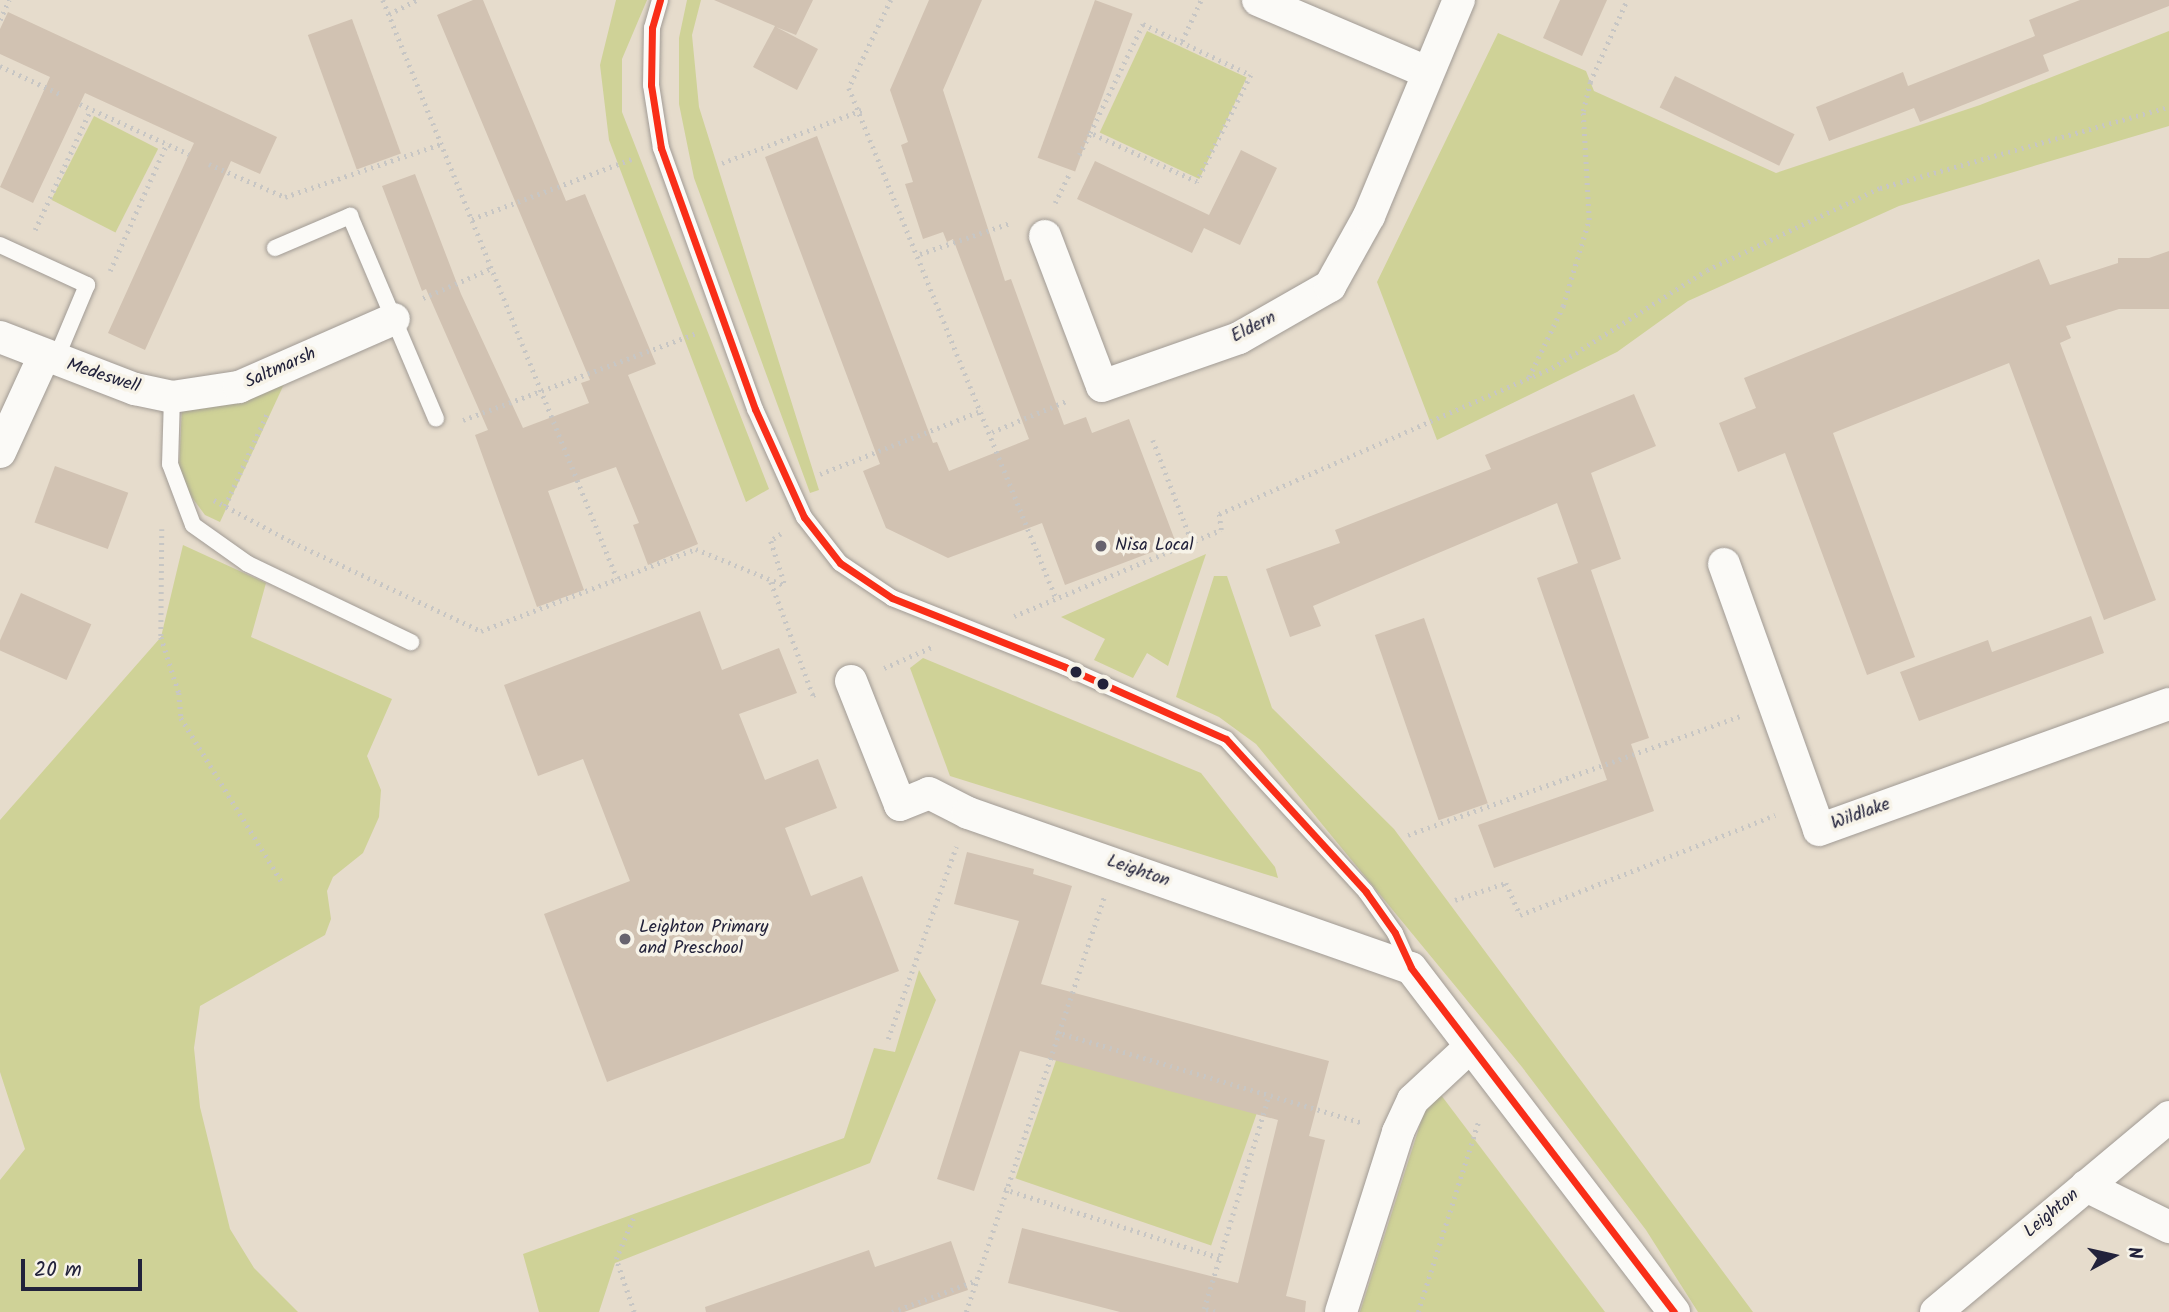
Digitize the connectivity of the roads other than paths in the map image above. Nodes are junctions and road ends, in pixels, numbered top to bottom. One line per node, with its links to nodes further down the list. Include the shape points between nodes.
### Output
1 (660, 0): 18 (lane, via 652,28 651,85 661,148 755,409 804,517 840,563 892,598 1065,667 1226,739 1366,892 1395,933)
2 (1258, 0): 4 (street)
3 (1459, 0): 4 (street, Eldern)
4 (1427, 72): 5 (street, Eldern, via 1369,216 1330,286 1239,338 1102,386)
5 (1040, 221)
6 (0, 245): 10 (lane, via 88,285)
7 (275, 248): 8 (lane, via 350,216)
8 (392, 316): 11 (street, Saltmarsh, via 239,387); 12 (lane)
9 (0, 337): 10 (street, Medeswell)
10 (49, 358): 11 (street, Medeswell); 13 (street, Medeswell)
11 (167, 396): 15 (lane, via 170,464 193,525 248,564)
12 (436, 419)
13 (0, 452)
14 (1724, 564): 17 (street, Wildlake, via 1819,830)
15 (411, 642)
16 (850, 681): 18 (street, Leighton, via 900,805 929,793 968,813)
17 (2169, 704)
18 (1410, 968): 19 (street)
19 (1470, 1047): 23 (street, via 1413,1100 1398,1132); 24 (street)
20 (2169, 1117): 21 (street, Leighton)
21 (2086, 1186): 22 (street); 25 (street, Leighton)
22 (2169, 1227)
23 (1341, 1312)
24 (1674, 1312)
25 (1936, 1312)

